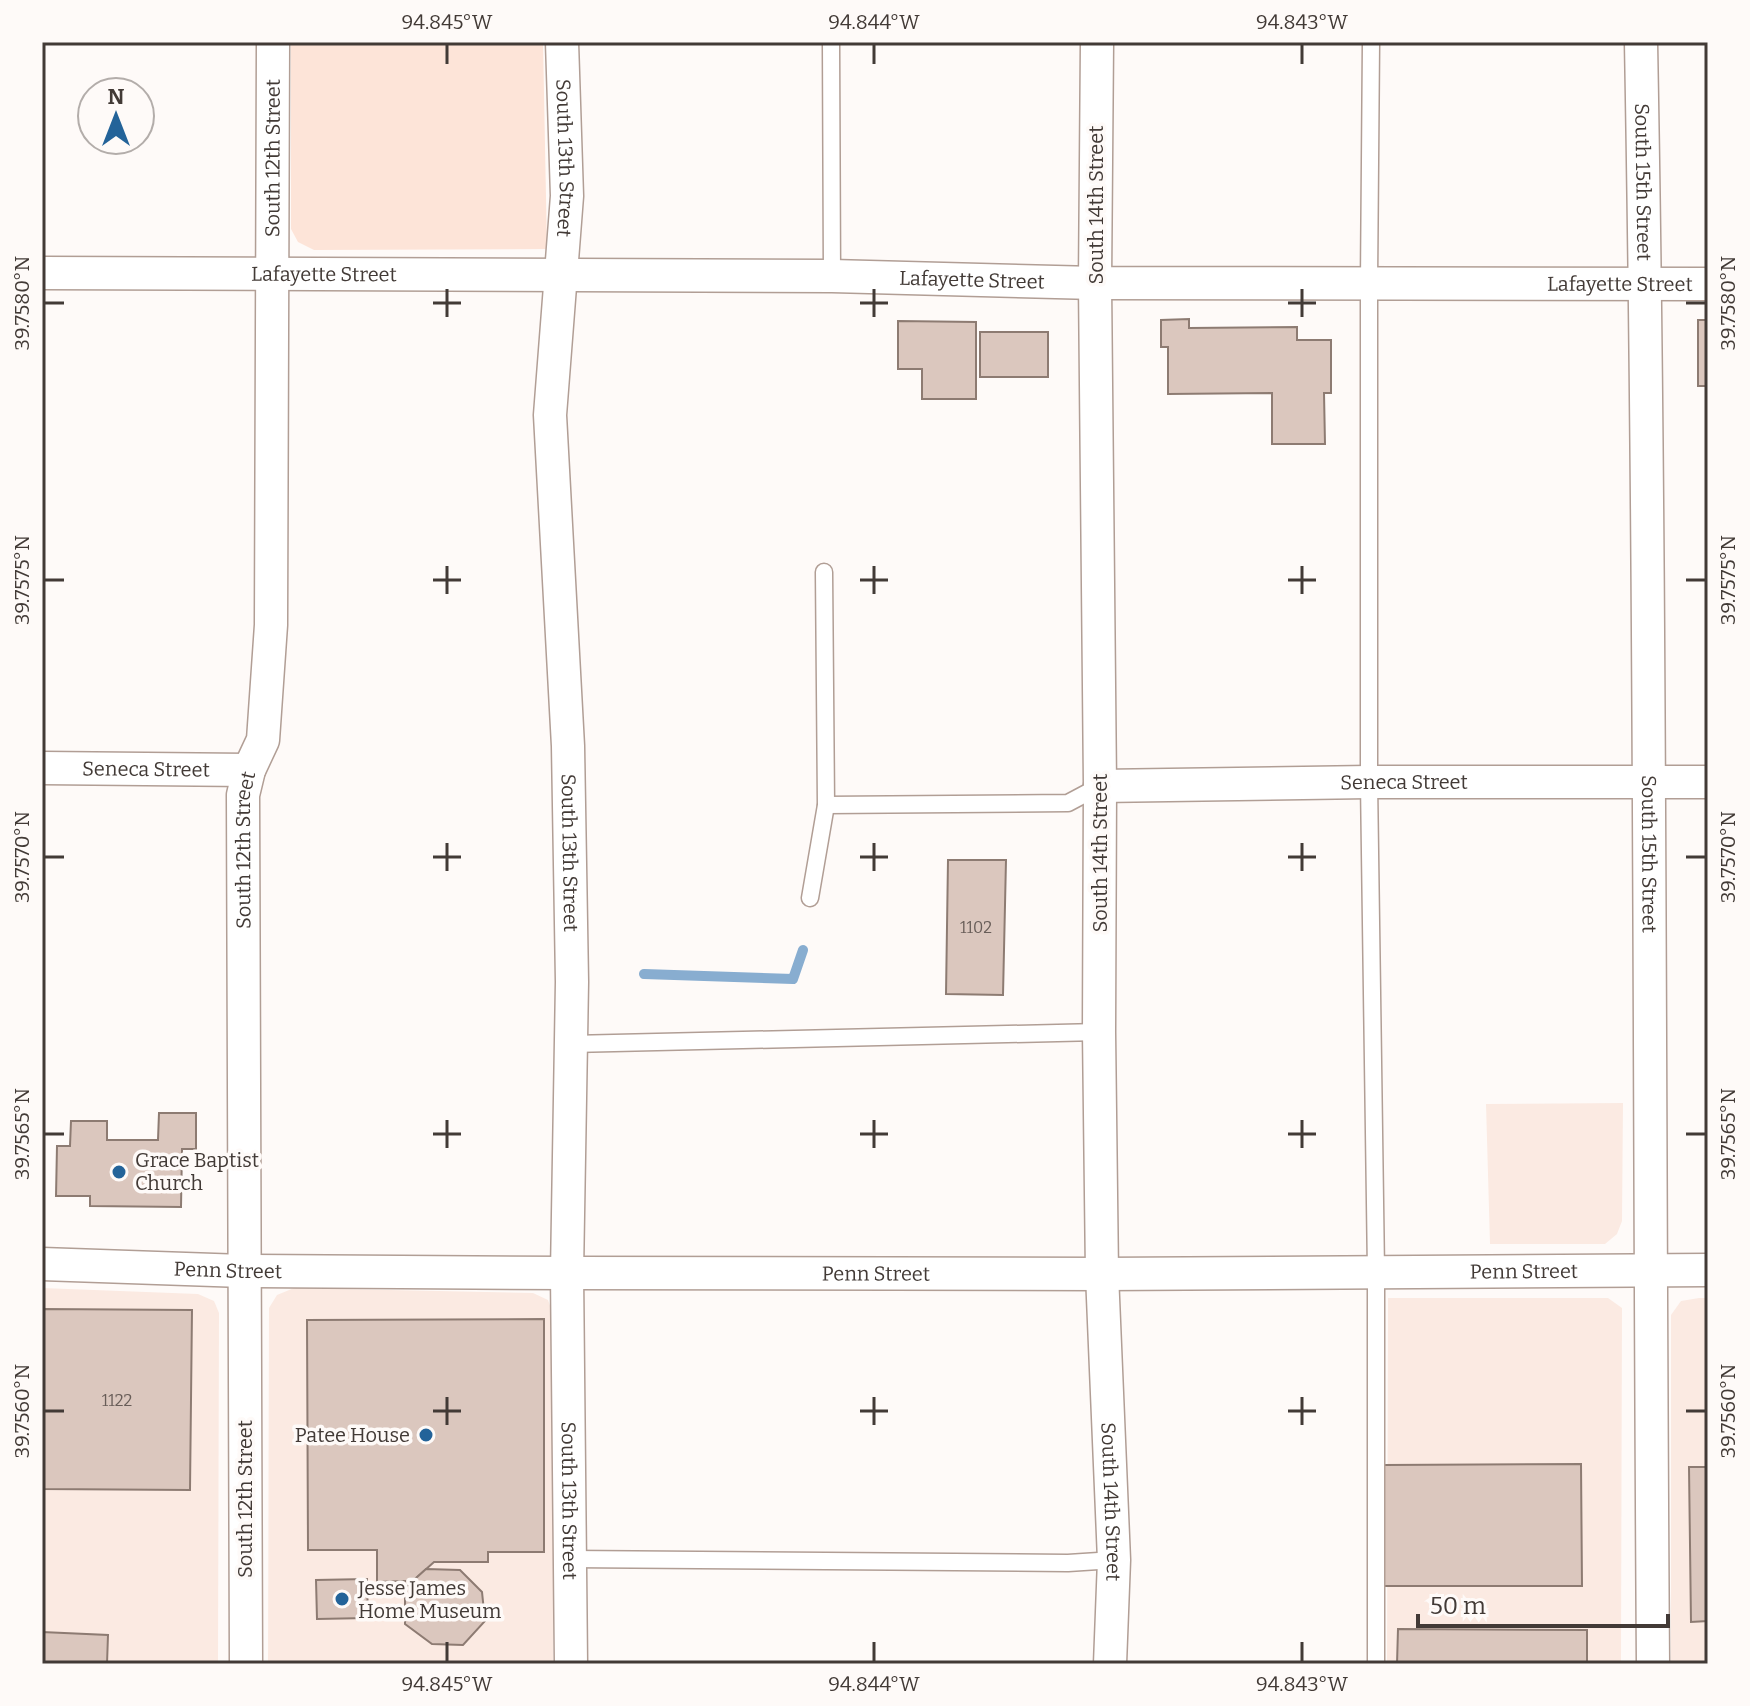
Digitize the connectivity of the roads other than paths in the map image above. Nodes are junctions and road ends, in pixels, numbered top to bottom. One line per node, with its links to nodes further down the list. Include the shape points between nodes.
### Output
1 (273, 42): 8 (street, South 12th Street)
2 (562, 42): 9 (street, South 13th Street, via 567,196)
3 (831, 42): 10 (lane)
4 (1097, 42): 12 (street, South 14th Street)
5 (1371, 42): 11 (lane)
6 (1641, 42): 13 (street, South 15th Street)
7 (42, 273): 8 (street, Lafayette Street)
8 (271, 274): 9 (street, Lafayette Street); 17 (street, South 12th Street, via 271,625 263,740)
9 (560, 274): 10 (street, Lafayette Street); 25 (street, South 13th Street, via 550,415 568,746)
10 (832, 276): 12 (street, Lafayette Street)
11 (1369, 282): 12 (street, Lafayette Street); 13 (street, Lafayette Street); 18 (lane)
12 (1095, 283): 21 (street, South 14th Street)
13 (1645, 284): 14 (street, Lafayette Street); 20 (street, South 15th Street)
14 (1708, 284)
15 (824, 572): 22 (lane)
16 (42, 768): 17 (street, Seneca Street)
17 (249, 770): 29 (street, South 12th Street, via 243,795)
18 (1369, 782): 20 (street, Seneca Street); 21 (street, Seneca Street); 30 (lane)
19 (1708, 782): 20 (street, Seneca Street)
20 (1650, 783): 27 (street, South 15th Street)
21 (1100, 786): 22 (lane, via 1068,803); 24 (street, South 14th Street)
22 (826, 805): 23 (lane)
23 (810, 898)
24 (1099, 1032): 25 (lane); 32 (street, South 14th Street)
25 (571, 1044): 31 (street, South 13th Street)
26 (42, 1264): 29 (street, Penn Street)
27 (1650, 1269): 28 (street, Penn Street); 30 (street, Penn Street); 39 (street, South 15th Street)
28 (1708, 1270)
29 (243, 1271): 31 (street, Penn Street); 35 (street, South 12th Street)
30 (1376, 1272): 32 (street, Penn Street); 38 (lane)
31 (567, 1273): 32 (street, Penn Street); 33 (street, South 13th Street)
32 (1102, 1274): 34 (street, South 14th Street)
33 (569, 1559): 34 (lane); 36 (street, South 13th Street)
34 (1114, 1560): 37 (street, South 14th Street)
35 (246, 1664)
36 (571, 1664)
37 (1110, 1664)
38 (1376, 1664)
39 (1653, 1664)

